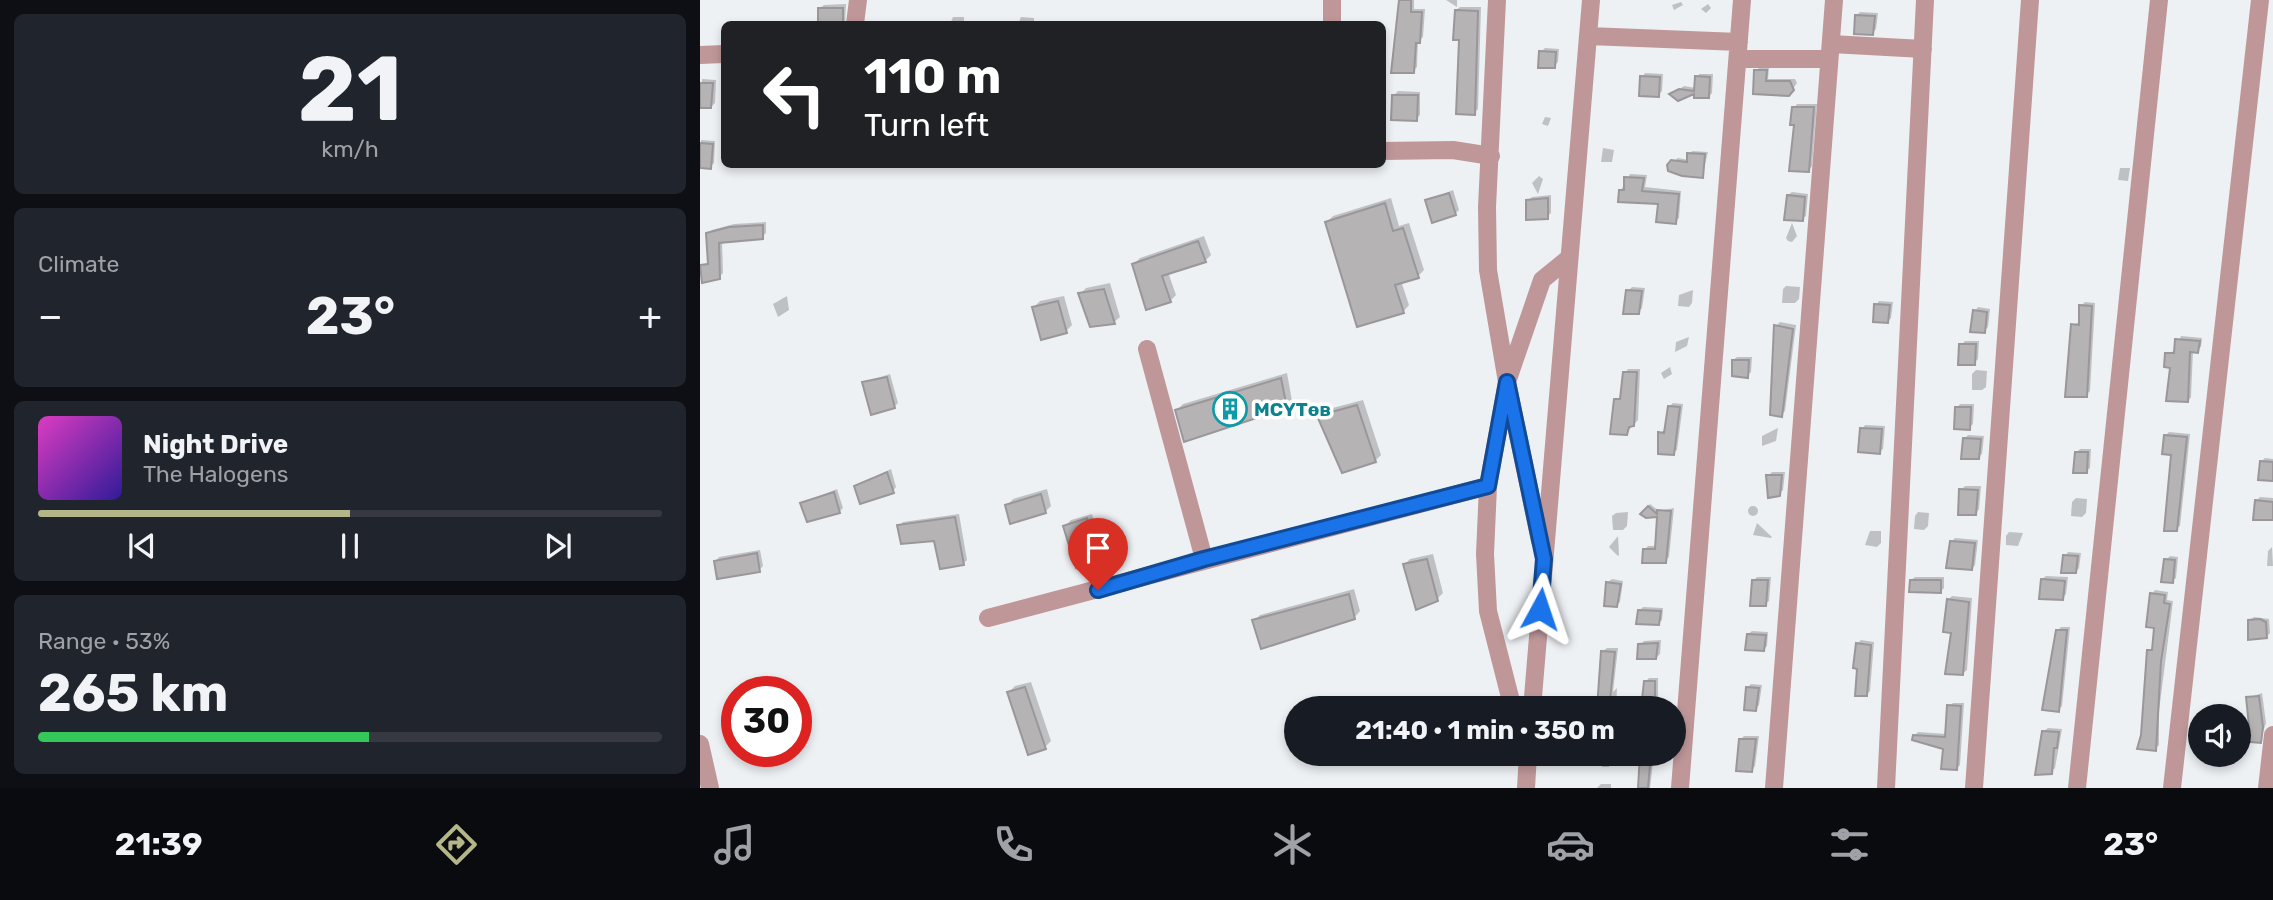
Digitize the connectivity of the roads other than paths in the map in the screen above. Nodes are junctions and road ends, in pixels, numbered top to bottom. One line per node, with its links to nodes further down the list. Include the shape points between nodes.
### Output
1 (858, 0): 11 (street)
2 (1332, 0): 12 (street)
3 (1497, 0): 20 (street)
4 (1591, 0): 13 (street)
5 (1742, 0): 15 (street)
6 (1834, 0): 16 (street)
7 (1925, 0): 14 (street)
8 (2030, 0): 36 (street)
9 (2159, 0): 37 (street)
10 (2260, 0): 38 (street)
11 (855, 21)
12 (1332, 21)
13 (1589, 36): 15 (street); 21 (street)
14 (1923, 49): 16 (street); 35 (street)
15 (1738, 51): 16 (street); 33 (street)
16 (1830, 52): 34 (street)
17 (721, 54): 18 (street)
18 (700, 55)
19 (1386, 152): 20 (street, via 1453,150)
20 (1491, 156): 23 (street, via 1488,270)
21 (1569, 258): 23 (street, via 1542,280); 26 (street)
22 (1147, 349): 25 (street)
23 (1507, 382): 24 (street); 26 (street)
24 (1488, 486): 25 (street); 28 (street, via 1488,611)
25 (1204, 559): 27 (street)
26 (1544, 559): 29 (street)
27 (988, 618)
28 (1510, 696)
29 (1533, 696)
30 (2273, 735): 39 (street)
31 (700, 744): 32 (street)
32 (710, 788)
33 (1680, 788)
34 (1774, 788)
35 (1885, 788)
36 (1974, 788)
37 (2077, 788)
38 (2172, 788)
39 (2267, 788)

